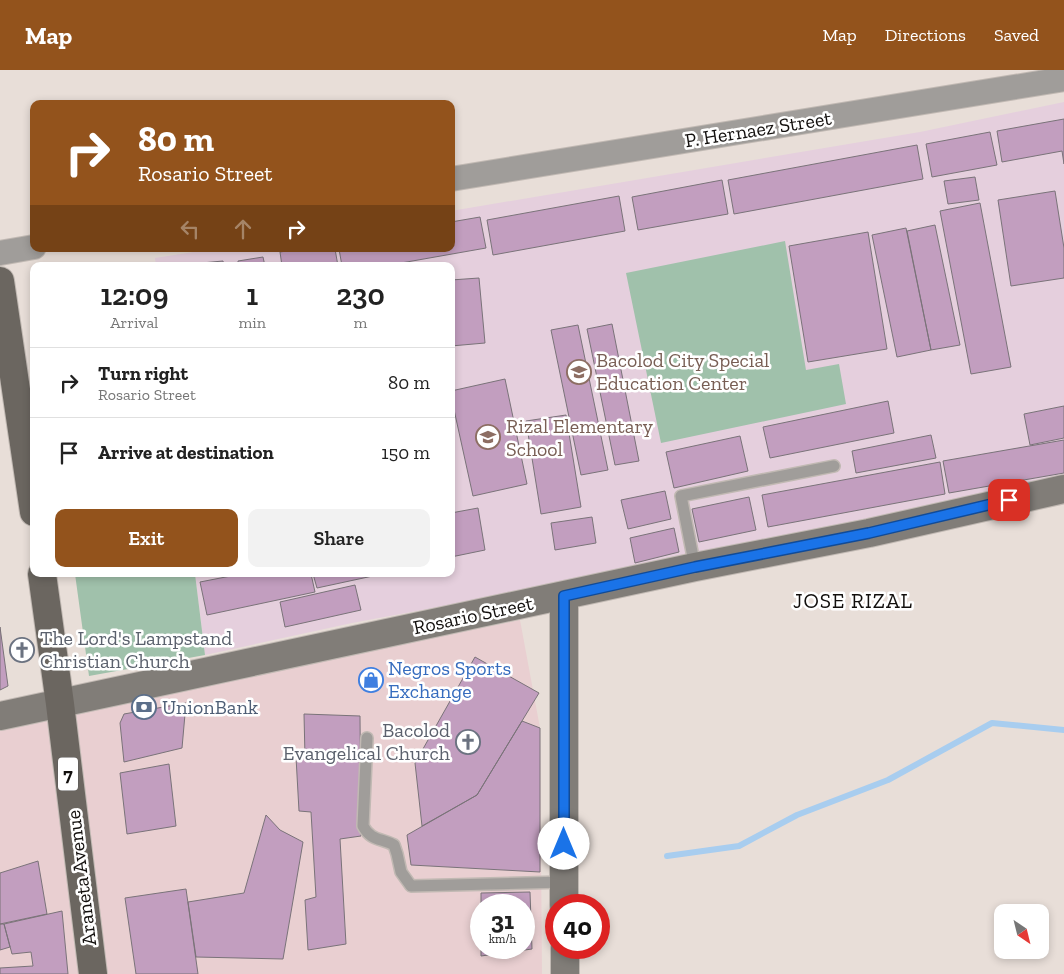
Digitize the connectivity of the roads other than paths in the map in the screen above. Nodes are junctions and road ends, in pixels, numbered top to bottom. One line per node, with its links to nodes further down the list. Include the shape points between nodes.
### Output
1 (1064, 79): 2 (street, P. Hernaez Street)
2 (455, 178)
3 (30, 248): 4 (street)
4 (0, 253)
5 (0, 281): 7 (main road)
6 (834, 466): 9 (lane, via 681,496)
7 (30, 485)
8 (1064, 489): 9 (street, Rosario Street, via 869,533)
9 (695, 567): 11 (street, Rosario Street)
10 (42, 577): 12 (main road, Araneta Avenue / 7)
11 (564, 596): 12 (street, Rosario Street); 15 (street)
12 (60, 704): 13 (street, Rosario Street); 17 (main road, Araneta Avenue / 7)
13 (0, 716)
14 (367, 738): 15 (lane, via 363,826 372,838 394,845 400,872 411,886)
15 (564, 894)
16 (565, 959): 18 (street)
17 (93, 974)
18 (565, 974)

